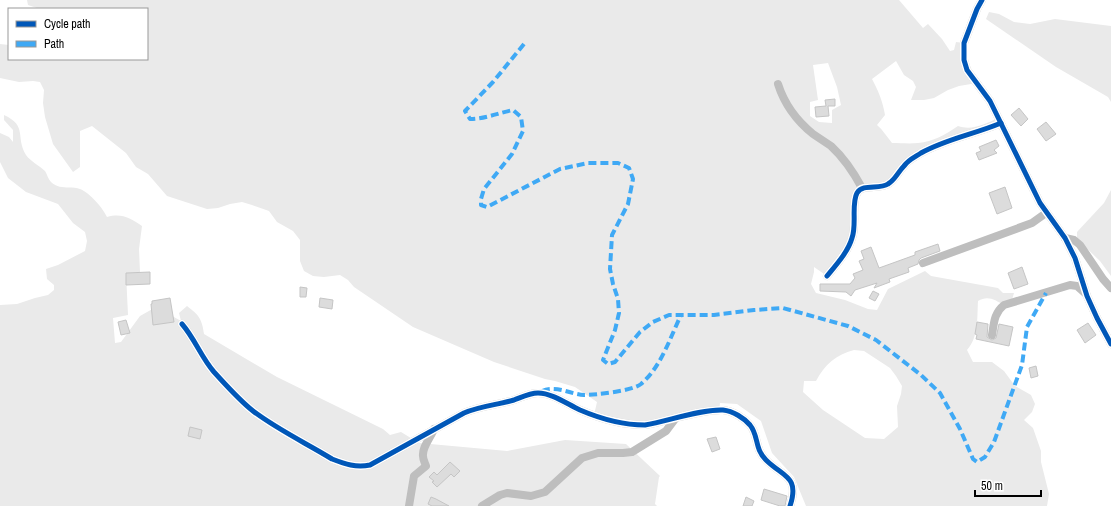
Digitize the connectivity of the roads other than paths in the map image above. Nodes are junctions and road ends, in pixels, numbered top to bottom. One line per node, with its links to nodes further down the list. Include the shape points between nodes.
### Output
1 (982, 0): 3 (street, via 964,43 964,60 967,70 990,101)
2 (778, 84): 4 (street, via 784,101 803,125 842,158)
3 (1001, 123): 4 (street, via 938,144 904,165 894,180 888,184 879,188); 5 (street)
4 (862, 188): 8 (street, via 855,199 853,238)
5 (1046, 213): 6 (street); 7 (street, via 1032,223)
6 (1065, 238): 9 (street, via 1080,245); 10 (street, via 1075,258)
7 (923, 264)
8 (827, 276)
9 (1111, 288)
10 (1087, 296): 12 (street, via 1077,286 1070,285 1004,305 998,310); 13 (street)
11 (182, 324): 15 (street, via 215,372 252,410 332,459 354,466 370,465)
12 (992, 335)
13 (1111, 344)
14 (675, 419): 15 (street, via 645,425 617,422 538,393 476,408); 17 (street, via 666,431 632,452 598,453 582,458 545,492 530,496 507,493); 18 (street, via 724,410 744,420 755,432 757,447 761,454 790,479 793,490)
15 (434, 429): 16 (street, via 424,447 423,458 426,466 414,476)
16 (409, 506)
17 (482, 506)
18 (790, 506)

